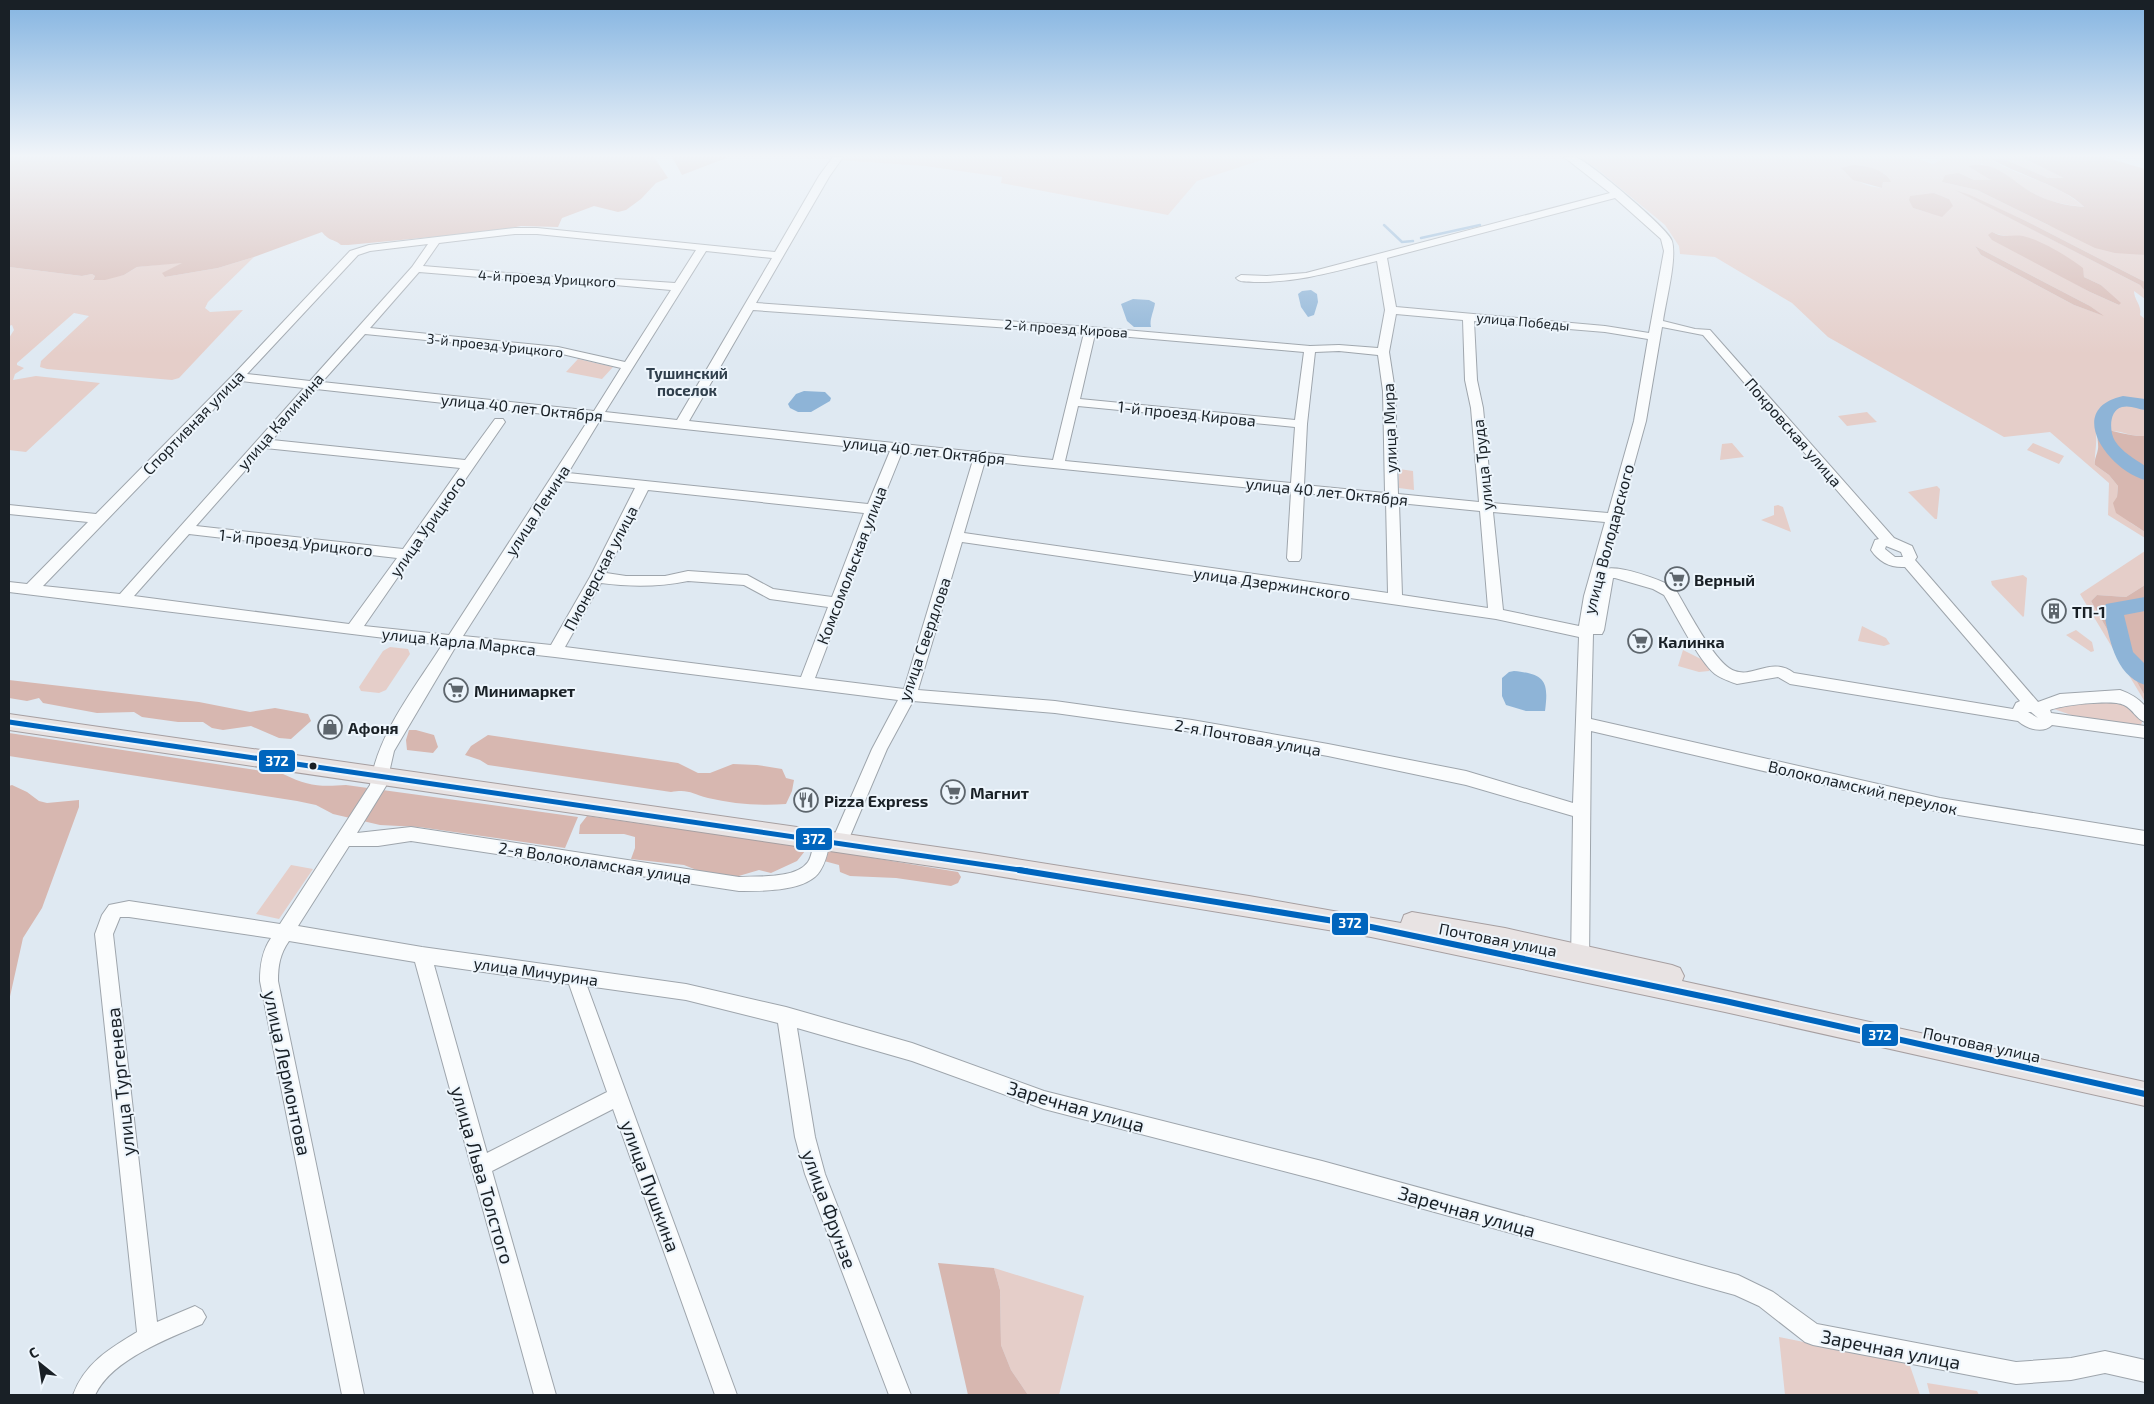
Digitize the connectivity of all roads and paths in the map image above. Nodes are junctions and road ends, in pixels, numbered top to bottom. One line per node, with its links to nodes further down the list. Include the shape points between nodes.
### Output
1 (796, 223): 6 (street)
2 (1509, 223): 7 (street)
3 (1651, 223): 16 (street, улица Володарского, via 1668,244)
4 (435, 241): 5 (street, via 537,231); 8 (street, улица Калинина); 20 (street, Спортивная улица, via 369,248 354,253)
5 (703, 247): 6 (street); 10 (street, улица Ленина)
6 (777, 255): 11 (street)
7 (1381, 256): 9 (street, via 1306,276); 12 (street, улица Мира)
8 (416, 269): 10 (street, 4-й проезд Урицкого, via 595,284 615,282); 14 (street, улица Калинина)
9 (1241, 278)
10 (678, 287): 19 (street, улица Ленина)
11 (749, 306): 15 (street, 2-й проезд Кирова); 25 (street)
12 (1391, 310): 13 (street, улица Победы); 18 (street, улица Мира)
13 (1468, 316): 16 (street, улица Победы, via 1605,329); 36 (street, улица Труда, via 1471,380)
14 (360, 330): 19 (street, 3-й проезд Урицкого, via 558,350); 21 (street, улица Калинина)
15 (1090, 330): 17 (street, 2-й проезд Кирова); 22 (street)
16 (1656, 330): 39 (street, улица Володарского, via 1640,421); 59 (street, Покровская улица, via 1700,332 1884,542 1907,549 1910,557 1902,562)
17 (1310, 349): 18 (street, 2-й проезд Кирова); 26 (street)
18 (1383, 352): 35 (street, улица Мира, via 1389,390)
19 (629, 366): 23 (street, улица Ленина)
20 (238, 377): 21 (street, улица 40 лет Октября); 40 (street, Спортивная улица)
21 (313, 384): 23 (street, улица 40 лет Октября); 27 (street, улица Калинина)
22 (1073, 402): 26 (street, 1-й проезд Кирова); 31 (street)
23 (597, 415): 25 (street, улица 40 лет Октября); 32 (street, улица Ленина)
24 (499, 422): 30 (street, улица Урицкого)
25 (682, 424): 28 (street, улица 40 лет Октября)
26 (1301, 424): 34 (street)
27 (260, 443): 30 (street); 41 (street, улица Калинина)
28 (898, 447): 29 (street, улица 40 лет Октября); 38 (street, Комсомольская улица)
29 (981, 455): 31 (street, улица 40 лет Октября); 42 (street, улица Свердлова)
30 (469, 465): 43 (street, улица Урицкого)
31 (1058, 465): 34 (street, улица 40 лет Октября)
32 (560, 476): 33 (street); 54 (street, улица Ленина)
33 (644, 484): 38 (street); 45 (street, Пионерская улица)
34 (1298, 488): 35 (street, улица 40 лет Октября); 44 (street)
35 (1391, 497): 36 (street, улица 40 лет Октября); 49 (street, улица Мира)
36 (1486, 507): 39 (street, улица 40 лет Октября); 51 (street, улица Труда)
37 (9, 509): 40 (street)
38 (872, 509): 50 (street, Комсомольская улица)
39 (1612, 518): 53 (street, улица Володарского, via 1591,596)
40 (98, 520): 47 (street, Спортивная улица)
41 (185, 529): 43 (street, 1-й проезд Урицкого); 48 (street, улица Калинина)
42 (958, 537): 49 (street, улица Дзержинского); 57 (street, улица Свердлова)
43 (408, 554): 52 (street, улица Урицкого)
44 (1294, 558)
45 (597, 577): 50 (street, via 626,581 664,581 688,576 747,580 770,594); 55 (street, Пионерская улица)
46 (9, 587): 47 (street, улица Карла Маркса)
47 (30, 590): 48 (street, улица Карла Маркса)
48 (123, 600): 52 (street, улица Карла Маркса)
49 (1395, 601): 51 (street, улица Дзержинского)
50 (836, 602): 56 (street, Комсомольская улица)
51 (1496, 614): 53 (street, улица Дзержинского)
52 (353, 630): 54 (street, улица Карла Маркса)
53 (1586, 630): 59 (street, via 1597,630 1606,576 1615,573 1658,585 1669,592 1711,660 1730,676 1737,678 1780,671 1790,678); 62 (street, улица Володарского)
54 (452, 641): 55 (street, улица Карла Маркса); 64 (street, улица Ленина, via 400,725)
55 (555, 651): 56 (street, улица Карла Маркса)
56 (806, 683): 57 (street, улица Карла Маркса)
57 (909, 695): 65 (street, 2-я Почтовая улица, via 1055,707 1192,726 1466,778); 66 (street, улица Свердлова)
58 (9, 711): 64 (main road)
59 (2032, 711): 60 (street, via 2060,700 2120,696 2133,702); 63 (street)
60 (2145, 716)
61 (9, 722): 64 (main road)
62 (1583, 723): 65 (street, улица Володарского); 67 (street, Волоколамский переулок, via 1940,805)
63 (2145, 732)
64 (380, 771): 66 (main road, Почтовая улица); 68 (street, улица Лермонтова, via 378,786)
65 (1580, 812): 71 (street, улица Володарского)
66 (835, 838): 68 (street, 2-я Волоколамская улица, via 806,875 786,881 739,884 411,834 368,840); 71 (main road, Почтовая улица)
67 (2145, 838)
68 (344, 839): 69 (street, улица Лермонтова)
69 (284, 932): 70 (street, улица Мичурина); 79 (street, улица Тургенева, via 129,909 115,910 108,920 104,934); 82 (street, улица Лермонтова, via 274,950 269,981)
70 (422, 955): 72 (street, улица Мичурина); 77 (street, улица Льва Толстого)
71 (1580, 963): 74 (main road, Почтовая улица); 75 (main road, Почтовая улица, via 1725,1001)
72 (575, 977): 73 (street, улица Мичурина, via 686,992); 76 (street, улица Пушкина)
73 (786, 1016): 80 (street, Заречная улица, via 912,1052 1044,1100 1322,1171 1738,1285 1766,1299 1813,1334 2016,1373 2071,1369 2105,1362); 85 (street, улица Фрунзе, via 805,1138 815,1174)
74 (2145, 1080)
75 (2145, 1094)
76 (619, 1096): 77 (street); 84 (street, улица Пушкина)
77 (480, 1167): 83 (street, улица Льва Толстого)
78 (195, 1317): 79 (street)
79 (148, 1337): 81 (street, via 100,1367 88,1382)
80 (2145, 1371)
81 (84, 1395)
82 (353, 1395)
83 (545, 1395)
84 (726, 1395)
85 (900, 1395)

